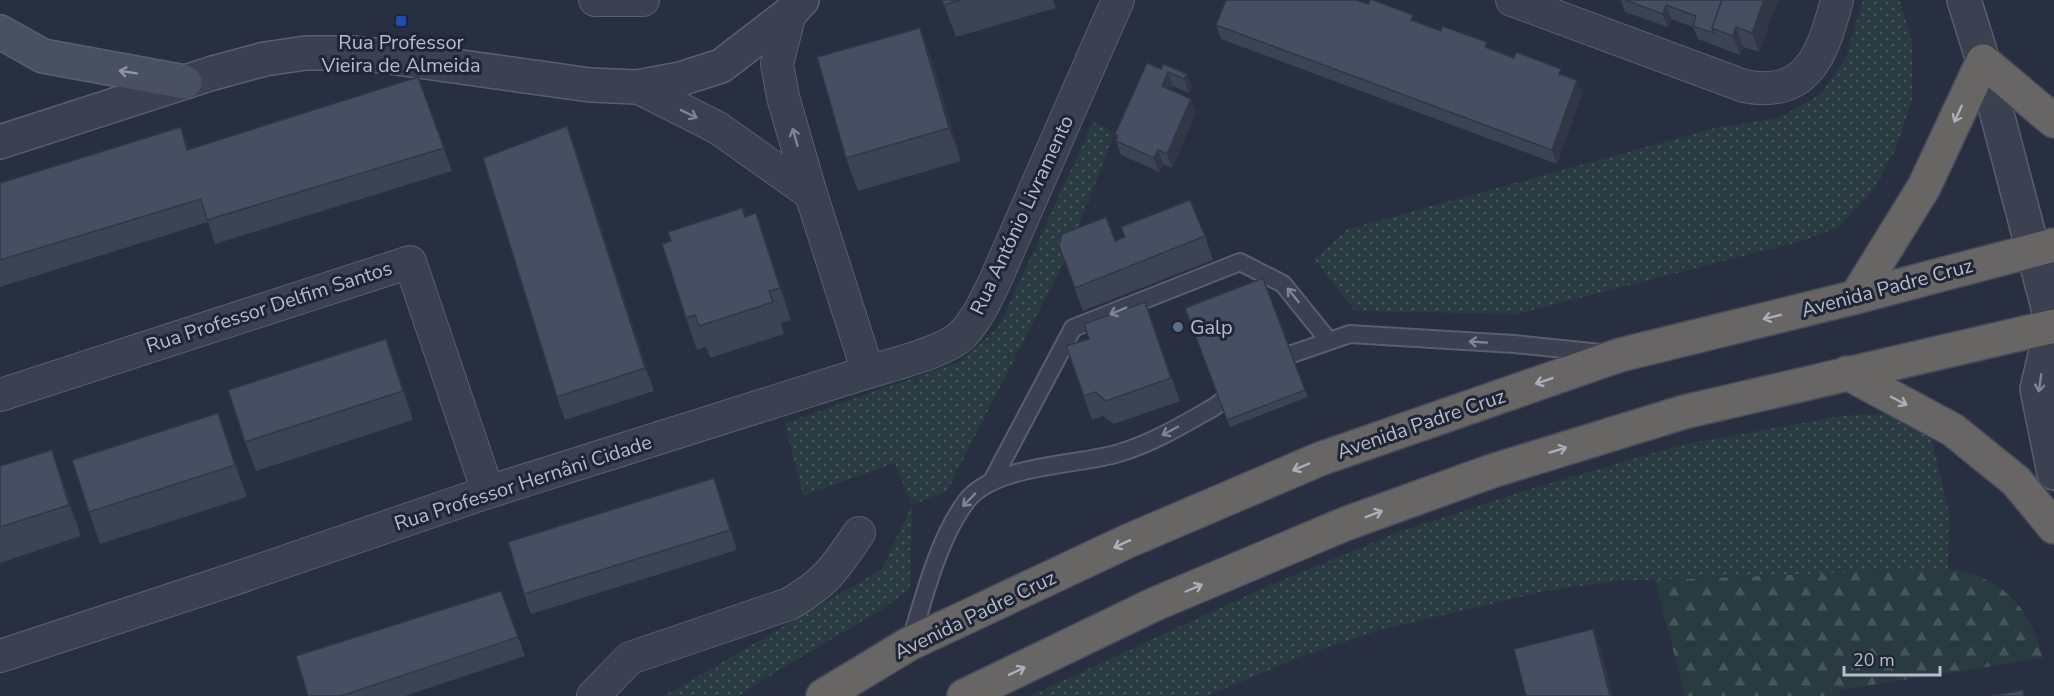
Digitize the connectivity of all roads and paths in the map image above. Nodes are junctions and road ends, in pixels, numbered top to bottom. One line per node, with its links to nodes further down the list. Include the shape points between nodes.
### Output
1 (595, 0): 2 (street)
2 (644, 0)
3 (1118, 0): 21 (street, Rua António Livramento, via 978,316 962,335 941,348)
4 (1512, 0): 5 (street, via 1756,88 1784,86 1804,75 1818,54)
5 (1837, 0)
6 (1964, 0): 9 (street)
7 (796, 6): 11 (street, via 721,66); 14 (street, one-way to 7, via 777,64)
8 (0, 32): 10 (main road, one-way to 8, via 43,56)
9 (1983, 61): 12 (highway); 15 (street); 16 (highway, one-way to 16, via 1923,187)
10 (185, 82): 11 (street, via 265,59 306,53 351,53); 13 (street)
11 (636, 87): 14 (street, one-way to 14, via 718,128)
12 (2054, 120)
13 (0, 142)
14 (811, 194): 21 (street)
15 (2043, 247): 16 (highway, Avenida Padre Cruz); 17 (street)
16 (1856, 297): 20 (highway, Avenida Padre Cruz, one-way to 20)
17 (2053, 327): 22 (highway); 25 (street, one-way to 25, via 2037,389)
18 (1329, 341): 19 (lane); 20 (lane, one-way to 18, via 1350,334); 26 (lane, one-way to 26, via 1283,284 1240,262 1073,328)
19 (1292, 354)
20 (1620, 355): 30 (highway, Avenida Padre Cruz, one-way to 30, via 1320,459 1128,542)
21 (868, 372): 27 (street, Rua Professor Hernâni Cidade)
22 (1847, 373): 28 (highway, one-way to 28, via 1953,430 2016,481); 34 (highway, one-way to 22, via 1155,604 1345,524 1492,471 1684,412)
23 (0, 395): 27 (street, Rua Professor Delfim Santos, via 410,262)
24 (1221, 402): 26 (lane, one-way to 26, via 1158,437 1119,453)
25 (2054, 473)
26 (992, 481): 30 (lane, one-way to 30, via 966,501 947,533)
27 (488, 492): 31 (street, Rua Professor Hernâni Cidade)
28 (2054, 527)
29 (859, 533): 32 (street, via 830,575 812,591 789,604 630,658)
30 (909, 644): 33 (highway, Avenida Padre Cruz)
31 (0, 656)
32 (593, 696)
33 (823, 696)
34 (964, 696)

